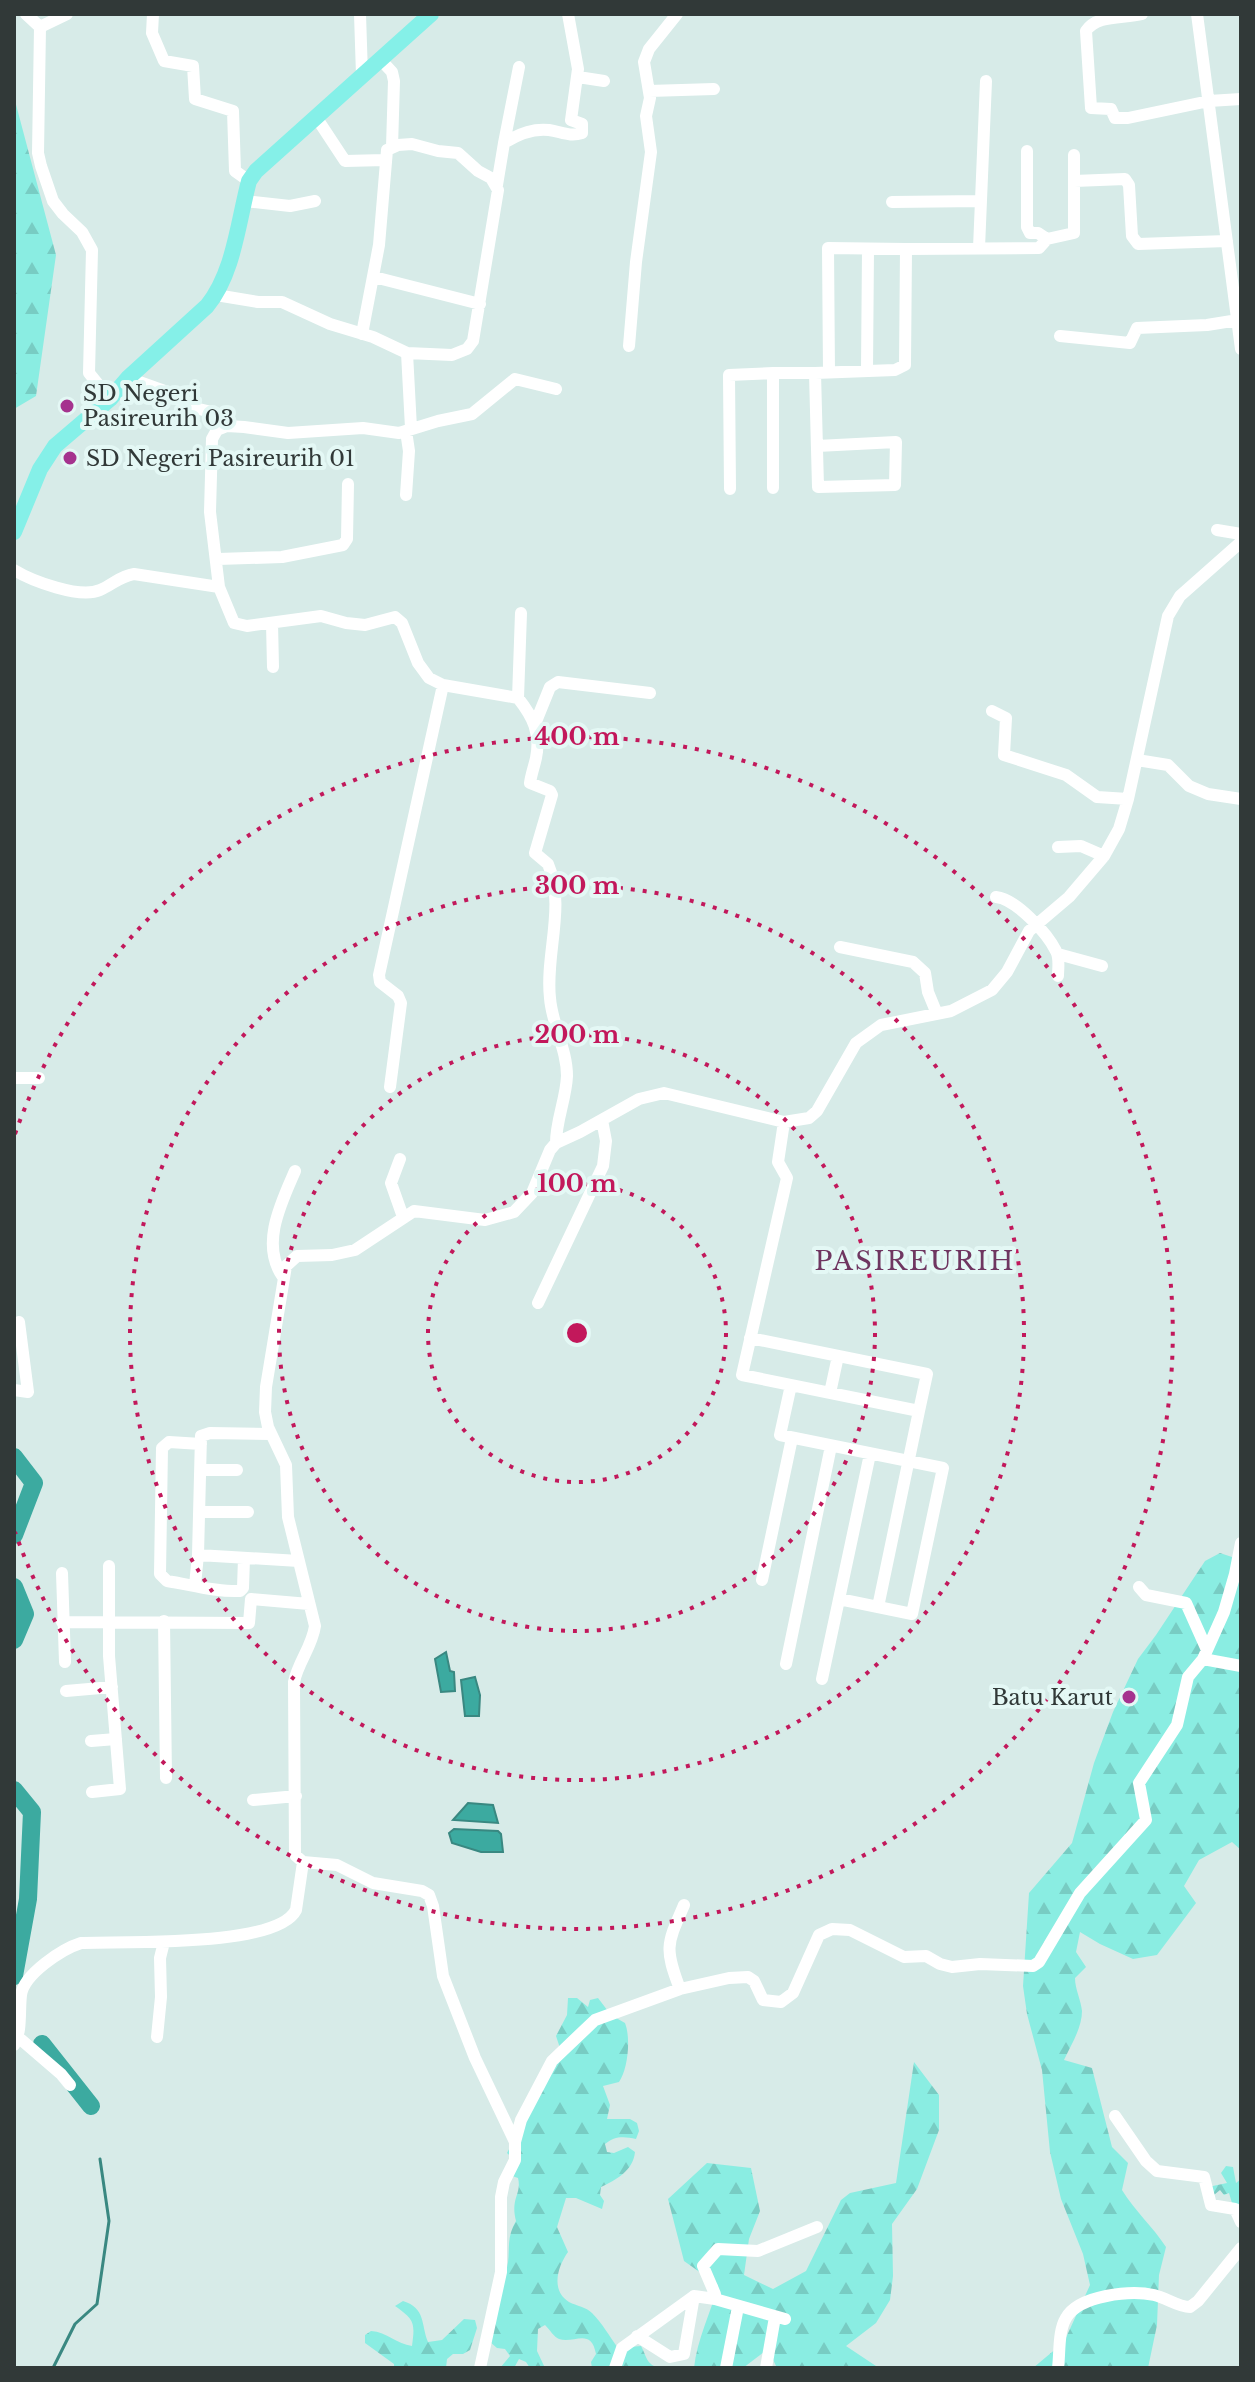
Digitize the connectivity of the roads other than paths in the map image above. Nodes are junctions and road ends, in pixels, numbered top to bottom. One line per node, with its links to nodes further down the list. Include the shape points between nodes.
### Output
1 (26, 14): 10 (street)
2 (67, 14): 10 (street)
3 (153, 14): 27 (street, via 152,33 164,61 193,66 195,99 233,111 235,171)
4 (360, 14): 13 (street)
5 (431, 14): 11 (main road)
6 (568, 14): 14 (street)
7 (677, 14): 18 (street, via 645,56)
8 (1142, 14): 20 (street, via 1099,20 1088,27 1091,108 1111,109 1115,118 1128,118)
9 (1197, 14): 20 (street)
10 (40, 27): 55 (street, via 38,153 53,201 92,250 89,373)
11 (380, 59): 13 (main road); 23 (street, via 393,76)
12 (519, 67): 22 (street)
13 (362, 75): 21 (main road)
14 (578, 77): 15 (street); 22 (street, via 571,120 582,124 581,135 532,130)
15 (604, 81)
16 (986, 81): 32 (street)
17 (714, 89): 18 (street)
18 (649, 91): 47 (street, via 646,123 651,152)
19 (1241, 99): 20 (street)
20 (1209, 101): 36 (street)
21 (316, 117): 26 (street, via 345,161); 27 (main road)
22 (504, 143): 29 (street)
23 (392, 147): 26 (street); 29 (street, via 412,144 458,153)
24 (1027, 151): 34 (street)
25 (1074, 155): 28 (street)
26 (385, 160): 41 (street)
27 (249, 181): 30 (main road)
28 (1074, 181): 35 (street, via 1074,233); 36 (street, via 1125,179 1132,236 1138,244)
29 (497, 185): 43 (street)
30 (244, 201): 31 (street, via 290,206); 42 (main road)
31 (315, 201)
32 (981, 201): 33 (street); 37 (street)
33 (892, 202)
34 (1027, 227): 35 (street); 38 (street)
35 (1047, 239): 38 (street, via 1039,248)
36 (1227, 241): 44 (street)
37 (979, 248): 38 (street); 40 (street)
38 (1027, 248)
39 (868, 249): 40 (street); 50 (street); 52 (street, via 828,248)
40 (906, 249): 50 (street, via 905,365)
41 (374, 277): 43 (street); 45 (street)
42 (216, 295): 45 (street, via 282,302); 53 (main road)
43 (480, 304): 49 (street, via 467,349 452,355)
44 (1238, 320): 46 (street, via 1136,329 1131,343); 48 (street)
45 (362, 334): 49 (street)
46 (1060, 336)
47 (629, 346)
48 (1241, 349)
49 (407, 353): 56 (street)
50 (867, 371): 52 (street)
51 (773, 373): 52 (street); 60 (street); 61 (street, via 729,375)
52 (822, 373): 58 (street)
53 (128, 378): 55 (main road); 57 (street, via 173,394 186,406 216,413)
54 (556, 389): 56 (street, via 515,379 472,414)
55 (110, 399): 64 (main road, via 55,446)
56 (408, 429): 57 (street, via 395,434 363,428); 62 (street)
57 (217, 430): 67 (street, via 209,501)
58 (817, 446): 58 (street, via 896,442 895,485 818,487)
59 (348, 484): 67 (street, via 343,545 282,557)
60 (773, 488)
61 (730, 489)
62 (406, 495)
63 (1217, 530): 65 (street)
64 (14, 532)
65 (1241, 534)
66 (1241, 542): 78 (street, via 1180,596 1168,616)
67 (218, 559): 69 (street)
68 (14, 570): 69 (street, via 49,586 84,592 134,574)
69 (219, 587): 71 (street, via 234,623)
70 (521, 613): 75 (street)
71 (272, 623): 72 (street); 73 (street, via 321,616 365,625 395,617 424,671)
72 (273, 667)
73 (443, 685): 75 (street); 92 (street, via 379,975 401,1003)
74 (650, 693): 77 (street, via 558,682 550,687)
75 (518, 698): 77 (street)
76 (992, 711): 79 (street, via 1006,718 1004,755 1066,775 1097,797)
77 (535, 724): 95 (street, via 537,748 530,783 552,795 535,853 552,871 549,998 567,1078)
78 (1137, 760): 79 (street); 80 (street, via 1168,765 1189,786 1208,794)
79 (1128, 799): 82 (street)
80 (1241, 799)
81 (1058, 847): 82 (street, via 1081,846)
82 (1104, 856): 84 (street)
83 (996, 897): 84 (street, via 1011,901)
84 (1036, 925): 86 (street); 89 (street, via 992,990)
85 (840, 947): 89 (street, via 921,966)
86 (1058, 954): 87 (street); 88 (street)
87 (1102, 966)
88 (1058, 976)
89 (937, 1014): 94 (street, via 881,1025 863,1036 817,1111)
90 (14, 1078): 91 (street)
91 (39, 1078)
92 (390, 1087)
93 (602, 1120): 94 (street, via 646,1096 664,1093); 95 (street); 100 (street, via 603,1166)
94 (784, 1122): 102 (street, via 778,1162 787,1178)
95 (556, 1143): 98 (street, via 532,1193 514,1212 485,1220 425,1211)
96 (400, 1159): 98 (street, via 391,1183)
97 (295, 1171): 99 (street, via 273,1242 274,1261)
98 (403, 1217): 99 (street, via 355,1250 293,1258)
99 (283, 1277): 108 (street, via 266,1387)
100 (538, 1303)
101 (19, 1322): 105 (street, via 28,1392)
102 (750, 1338): 103 (street); 104 (street, via 742,1375)
103 (838, 1356): 106 (street); 107 (street, via 927,1374)
104 (791, 1385): 106 (street); 109 (street, via 780,1435)
105 (14, 1390)
106 (830, 1393): 107 (street)
107 (919, 1411): 113 (street)
108 (271, 1434): 110 (street, via 203,1434); 121 (street, via 286,1465 285,1502)
109 (792, 1438): 111 (street); 124 (street)
110 (201, 1444): 114 (street); 125 (street, via 164,1444 161,1468 160,1574 167,1581)
111 (831, 1446): 112 (street); 135 (street)
112 (870, 1454): 113 (street); 127 (street)
113 (909, 1461): 129 (street); 129 (street, via 943,1468 912,1614)
114 (200, 1470): 115 (street); 116 (street)
115 (237, 1470)
116 (199, 1512): 117 (street); 119 (street)
117 (248, 1512)
118 (1241, 1543): 133 (street, via 1224,1612)
119 (198, 1555): 120 (street); 125 (street)
120 (244, 1558): 121 (street); 125 (street, via 240,1591)
121 (299, 1561): 128 (street)
122 (109, 1566): 130 (street)
123 (62, 1573): 132 (street)
124 (762, 1580)
125 (195, 1585)
126 (1139, 1587): 133 (street, via 1146,1595 1186,1603)
127 (839, 1599): 129 (street); 137 (street)
128 (309, 1604): 131 (street, via 251,1599 249,1623); 144 (street, via 313,1638 294,1682)
129 (878, 1607)
130 (109, 1620): 131 (street); 132 (street); 138 (street)
131 (164, 1621): 142 (street)
132 (62, 1622): 134 (street)
133 (1205, 1654): 136 (street); 149 (street, via 1188,1677 1177,1725 1139,1783 1146,1820 1080,1893 1033,1966 952,1967 926,1956 904,1957 850,1930 832,1929 819,1935 797,1986 781,2002 763,2000 748,1977)
134 (65, 1662)
135 (786, 1664)
136 (1241, 1666)
137 (822, 1679)
138 (112, 1687): 139 (street); 140 (street)
139 (66, 1691)
140 (116, 1739): 141 (street); 143 (street, via 120,1789)
141 (91, 1741)
142 (166, 1778)
143 (92, 1792)
144 (296, 1796): 145 (street); 146 (street, via 295,1855)
145 (253, 1800)
146 (303, 1862): 148 (street, via 298,1903 288,1920 225,1938); 154 (street, via 337,1865 373,1883 429,1895 443,1976)
147 (684, 1905): 149 (street, via 668,1946)
148 (164, 1942): 150 (street); 151 (street, via 81,1943 62,1951 22,1988)
149 (680, 1989): 154 (street, via 595,2020 570,2042 552,2061 532,2097)
150 (157, 2037)
151 (16, 2041): 152 (street)
152 (70, 2085)
153 (1115, 2116): 155 (street, via 1148,2165 1159,2172 1204,2177 1211,2205 1235,2209)
154 (515, 2142): 162 (street, via 515,2160 501,2197 500,2283)
155 (1241, 2222)
156 (817, 2227): 159 (street, via 758,2251 718,2249 703,2266)
157 (1241, 2248): 166 (street, via 1190,2307 1140,2293 1109,2295 1076,2307 1066,2317)
158 (694, 2296): 159 (street); 161 (street); 161 (street, via 684,2354 670,2357)
159 (715, 2299): 160 (street)
160 (738, 2307): 164 (street); 165 (street, via 780,2318)
161 (637, 2336): 163 (street, via 622,2348)
162 (480, 2368)
163 (615, 2368)
164 (726, 2368)
165 (766, 2368)
166 (1058, 2368)

